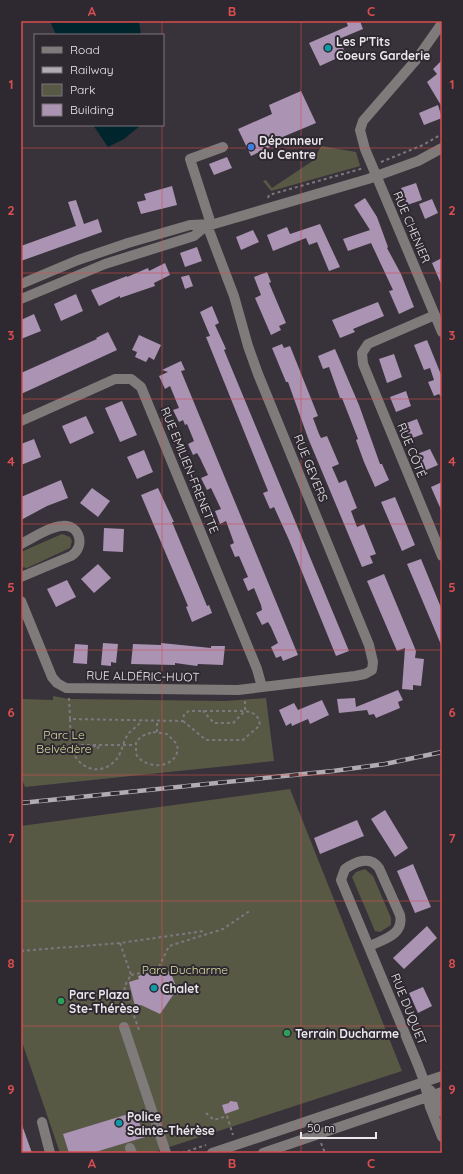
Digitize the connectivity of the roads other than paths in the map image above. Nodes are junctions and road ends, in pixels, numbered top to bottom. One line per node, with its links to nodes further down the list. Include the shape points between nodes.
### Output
1 (442, 23): 4 (street, RUE CHENIER, via 416,60 363,121 362,142)
2 (223, 147): 5 (street, via 190,159)
3 (442, 148): 4 (street)
4 (377, 176): 5 (street); 10 (street, RUE CHENIER)
5 (209, 225): 6 (street, via 190,225); 7 (street, via 194,236); 17 (street, RUE GEVERS, via 258,374 372,656 373,666 369,672)
6 (89, 256): 7 (street); 8 (street)
7 (93, 268): 9 (street)
8 (21, 284)
9 (21, 299)
10 (435, 315): 11 (street, RUE CHENIER); 14 (street, RUE CÔTÉ, via 368,344 362,352 363,364)
11 (442, 332)
12 (21, 421): 18 (street, RUE EMILIEN-FRENETTE, via 115,379 131,379 142,387)
13 (21, 544): 15 (street, via 63,526 76,532 80,544 71,556)
14 (442, 556)
15 (21, 577)
16 (21, 601): 18 (street, RUE ALDÉRIC-HUOT, via 52,677 64,687 227,690)
17 (320, 680): 18 (street, RUE ALDÉRIC-HUOT)
18 (262, 687)
19 (370, 946): 19 (street, RUE DUQUET, via 341,877 347,868 365,861 375,863 379,868 401,923 396,933); 22 (street, RUE DUQUET)
20 (124, 1027): 28 (street)
21 (442, 1076): 22 (street)
22 (424, 1081): 23 (street, RUE DUQUET); 29 (street)
23 (434, 1094): 24 (street, RUE DUQUET); 26 (street, RUE DUQUET); 30 (street)
24 (442, 1112)
25 (42, 1122): 27 (street)
26 (442, 1137)
27 (50, 1153)
28 (166, 1153)
29 (212, 1153)
30 (263, 1153)

